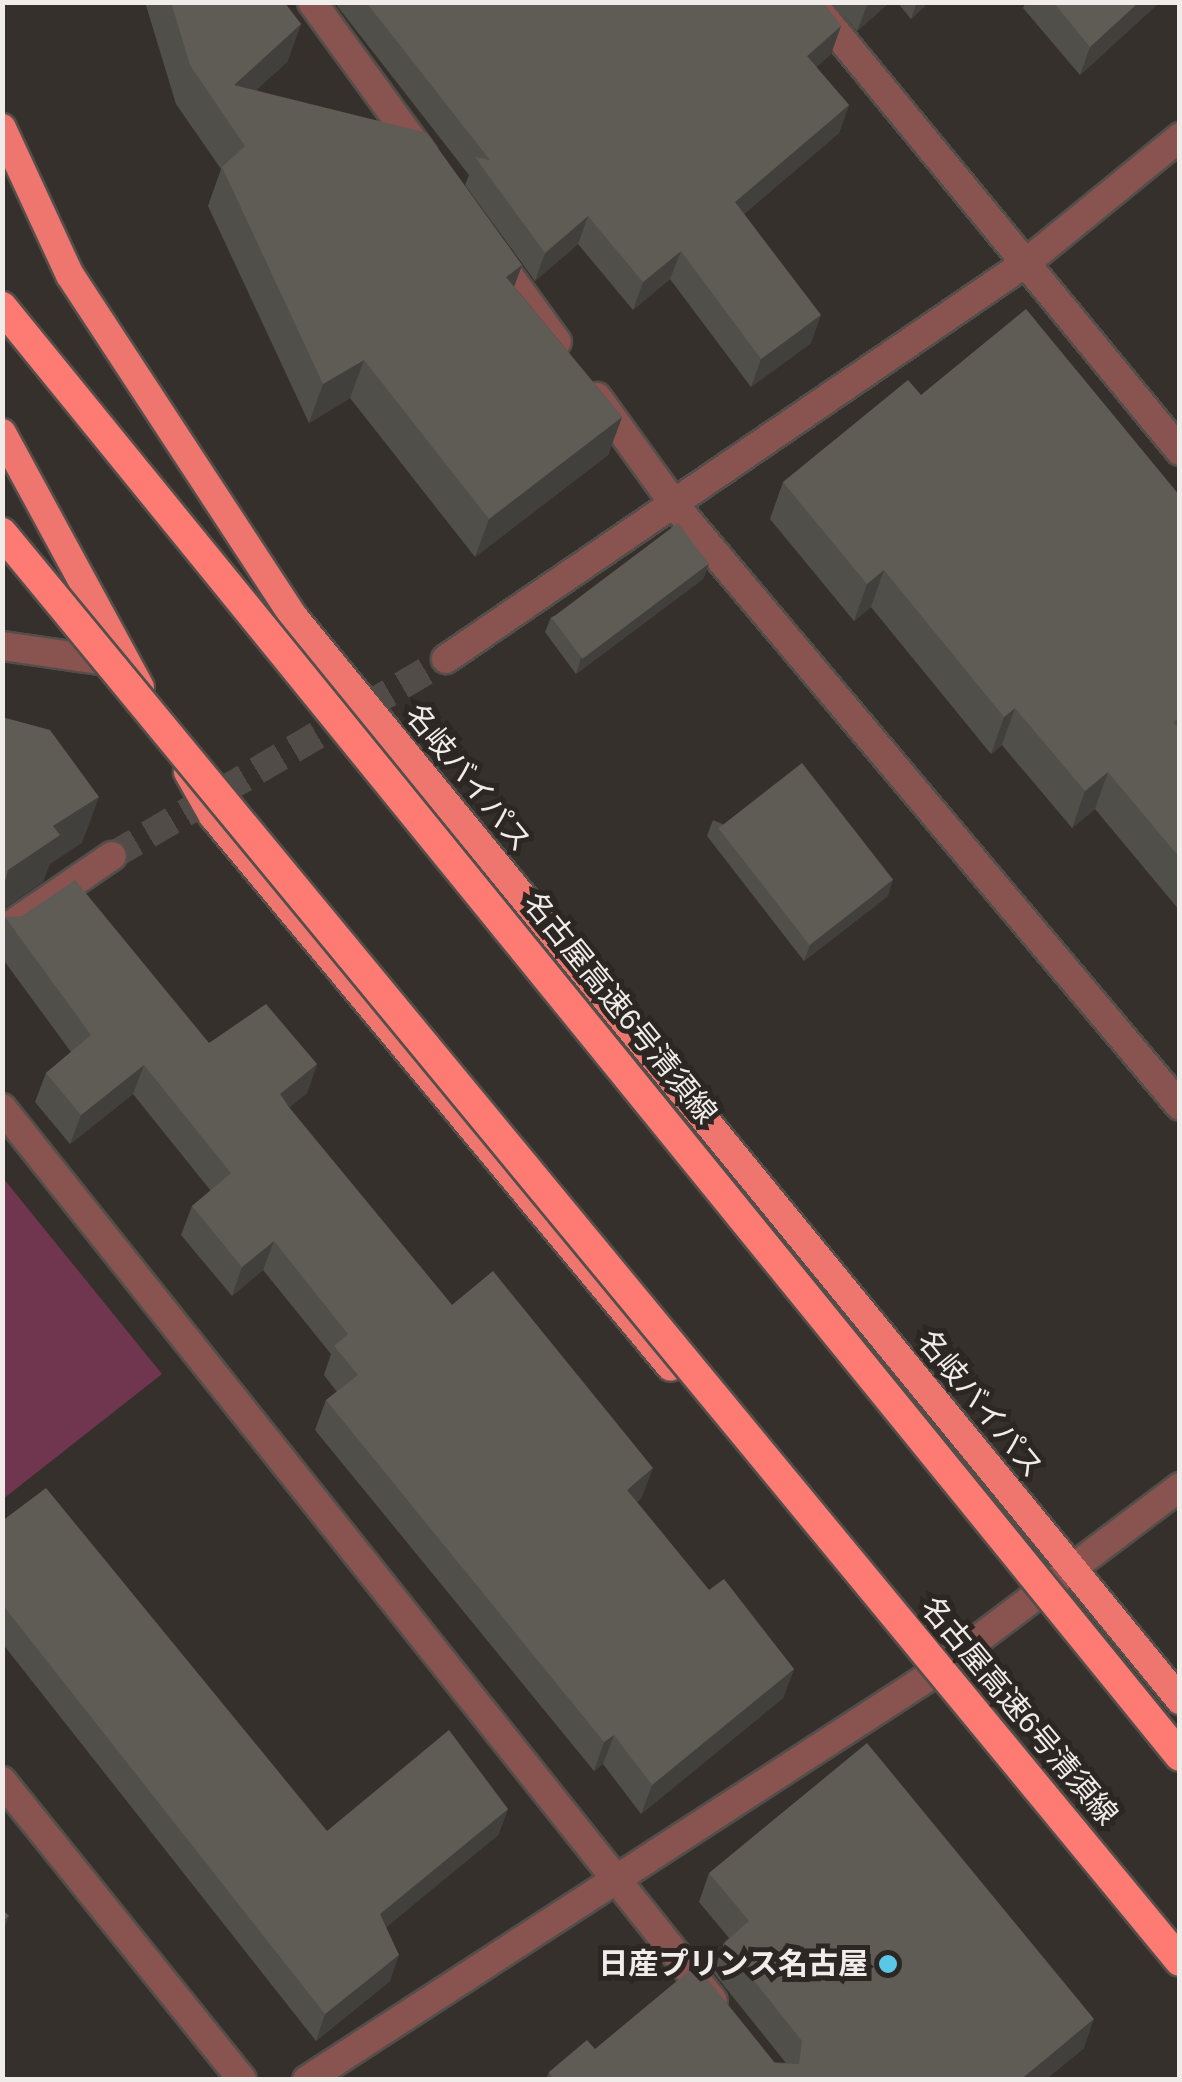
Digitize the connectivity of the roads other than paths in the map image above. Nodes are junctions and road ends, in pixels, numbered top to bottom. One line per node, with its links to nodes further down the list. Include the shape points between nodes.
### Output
1 (312, 2): 5 (street)
2 (811, 2): 7 (street)
3 (2, 128): 21 (highway, 名岐バイパス, via 70,275 293,616)
4 (1180, 137): 7 (street)
5 (438, 176)
6 (472, 224): 11 (street)
7 (1027, 262): 10 (street); 11 (street)
8 (2, 307): 24 (highway, 名古屋高速6号清須線, bridge)
9 (2, 433): 15 (highway)
10 (1180, 451)
11 (676, 508): 14 (street); 18 (street)
12 (2, 534): 27 (highway, 名古屋高速6号清須線, bridge)
13 (2, 646): 15 (street)
14 (446, 659)
15 (127, 664): 22 (highway, via 212,816)
16 (112, 856): 17 (street)
17 (2, 931)
18 (1180, 1106)
19 (2, 1108): 26 (street)
20 (1180, 1486): 21 (street)
21 (1073, 1569): 22 (street); 23 (highway, 名岐バイパス)
22 (928, 1677): 26 (street); 28 (highway)
23 (1180, 1700)
24 (1180, 1756)
25 (2, 1781): 30 (street)
26 (617, 1886): 29 (street); 31 (street)
27 (1180, 1961)
28 (1180, 1978)
29 (728, 2020)
30 (242, 2080)
31 (307, 2080)

